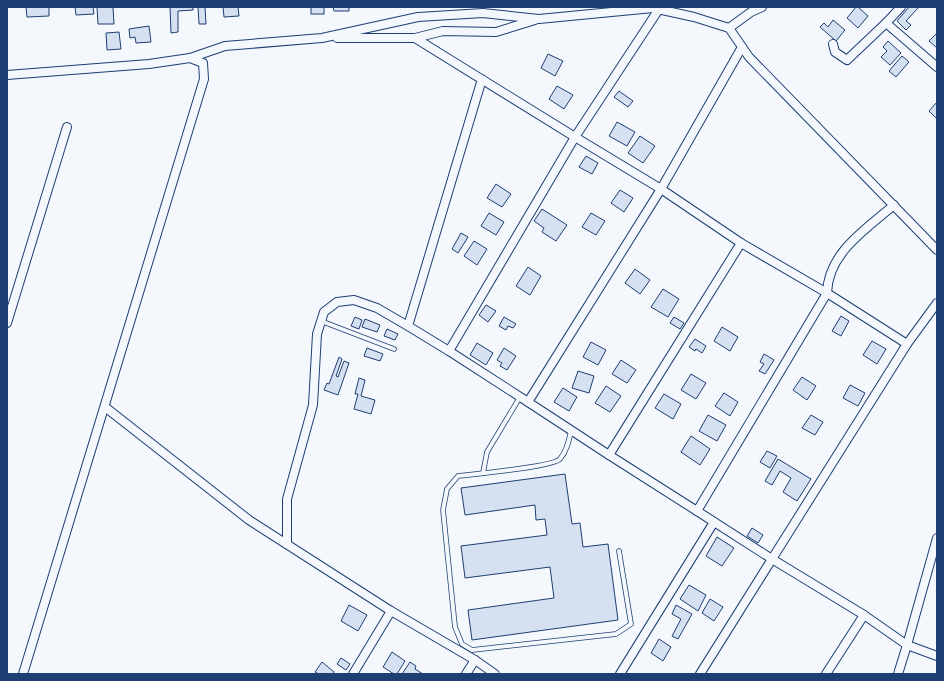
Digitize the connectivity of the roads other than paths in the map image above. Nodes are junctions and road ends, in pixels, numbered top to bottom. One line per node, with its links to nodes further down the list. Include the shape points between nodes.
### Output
1 (762, 7): 6 (street)
2 (901, 7): 5 (street)
3 (659, 9): 4 (street); 6 (street); 16 (street)
4 (539, 19): 7 (street, via 483,13 418,17); 8 (street, via 496,32 442,31)
5 (886, 23): 9 (street, via 847,60 835,52); 12 (street)
6 (729, 28): 10 (street)
7 (322, 38): 8 (street); 11 (street, via 225,46)
8 (415, 38): 14 (street)
9 (833, 44)
10 (742, 47): 17 (street); 18 (street)
11 (190, 58): 13 (street, via 149,64); 31 (street, via 203,63 204,79)
12 (937, 67)
13 (7, 75)
14 (482, 79): 16 (street); 25 (street)
15 (67, 127): 24 (street)
16 (575, 136): 17 (street); 28 (street)
17 (661, 189): 19 (street); 30 (street)
18 (894, 205): 20 (street); 21 (street, via 846,248 827,282)
19 (742, 243): 21 (street); 33 (street)
20 (937, 250)
21 (827, 293): 26 (street); 35 (street)
22 (937, 303): 26 (street)
23 (321, 321): 25 (street, via 324,312 337,302 354,300 376,308); 27 (lane); 38 (street, via 317,334 313,405 287,499)
24 (7, 323)
25 (408, 326): 28 (street)
26 (907, 344): 40 (street)
27 (394, 349)
28 (449, 351): 29 (street)
29 (521, 397): 30 (street); 34 (lane, via 487,452)
30 (528, 402): 32 (street)
31 (105, 407): 38 (street, via 249,520); 46 (street)
32 (571, 430): 33 (street); 34 (lane, via 565,452 559,460)
33 (609, 455): 35 (street)
34 (483, 473): 39 (lane, via 458,476 447,489 443,510 455,627 462,644 472,650 616,634 625,629 631,624)
35 (697, 511): 36 (street)
36 (714, 522): 40 (street); 50 (street)
37 (937, 538): 43 (street)
38 (287, 544): 41 (street)
39 (619, 551)
40 (772, 559): 42 (street); 51 (street)
41 (391, 611): 45 (street); 47 (street)
42 (864, 616): 43 (street); 52 (street)
43 (907, 645): 44 (street); 53 (street)
44 (937, 656)
45 (475, 660): 48 (street); 49 (street)
46 (23, 674)
47 (353, 674)
48 (466, 674)
49 (495, 674)
50 (620, 674)
51 (700, 674)
52 (826, 674)
53 (898, 674)

